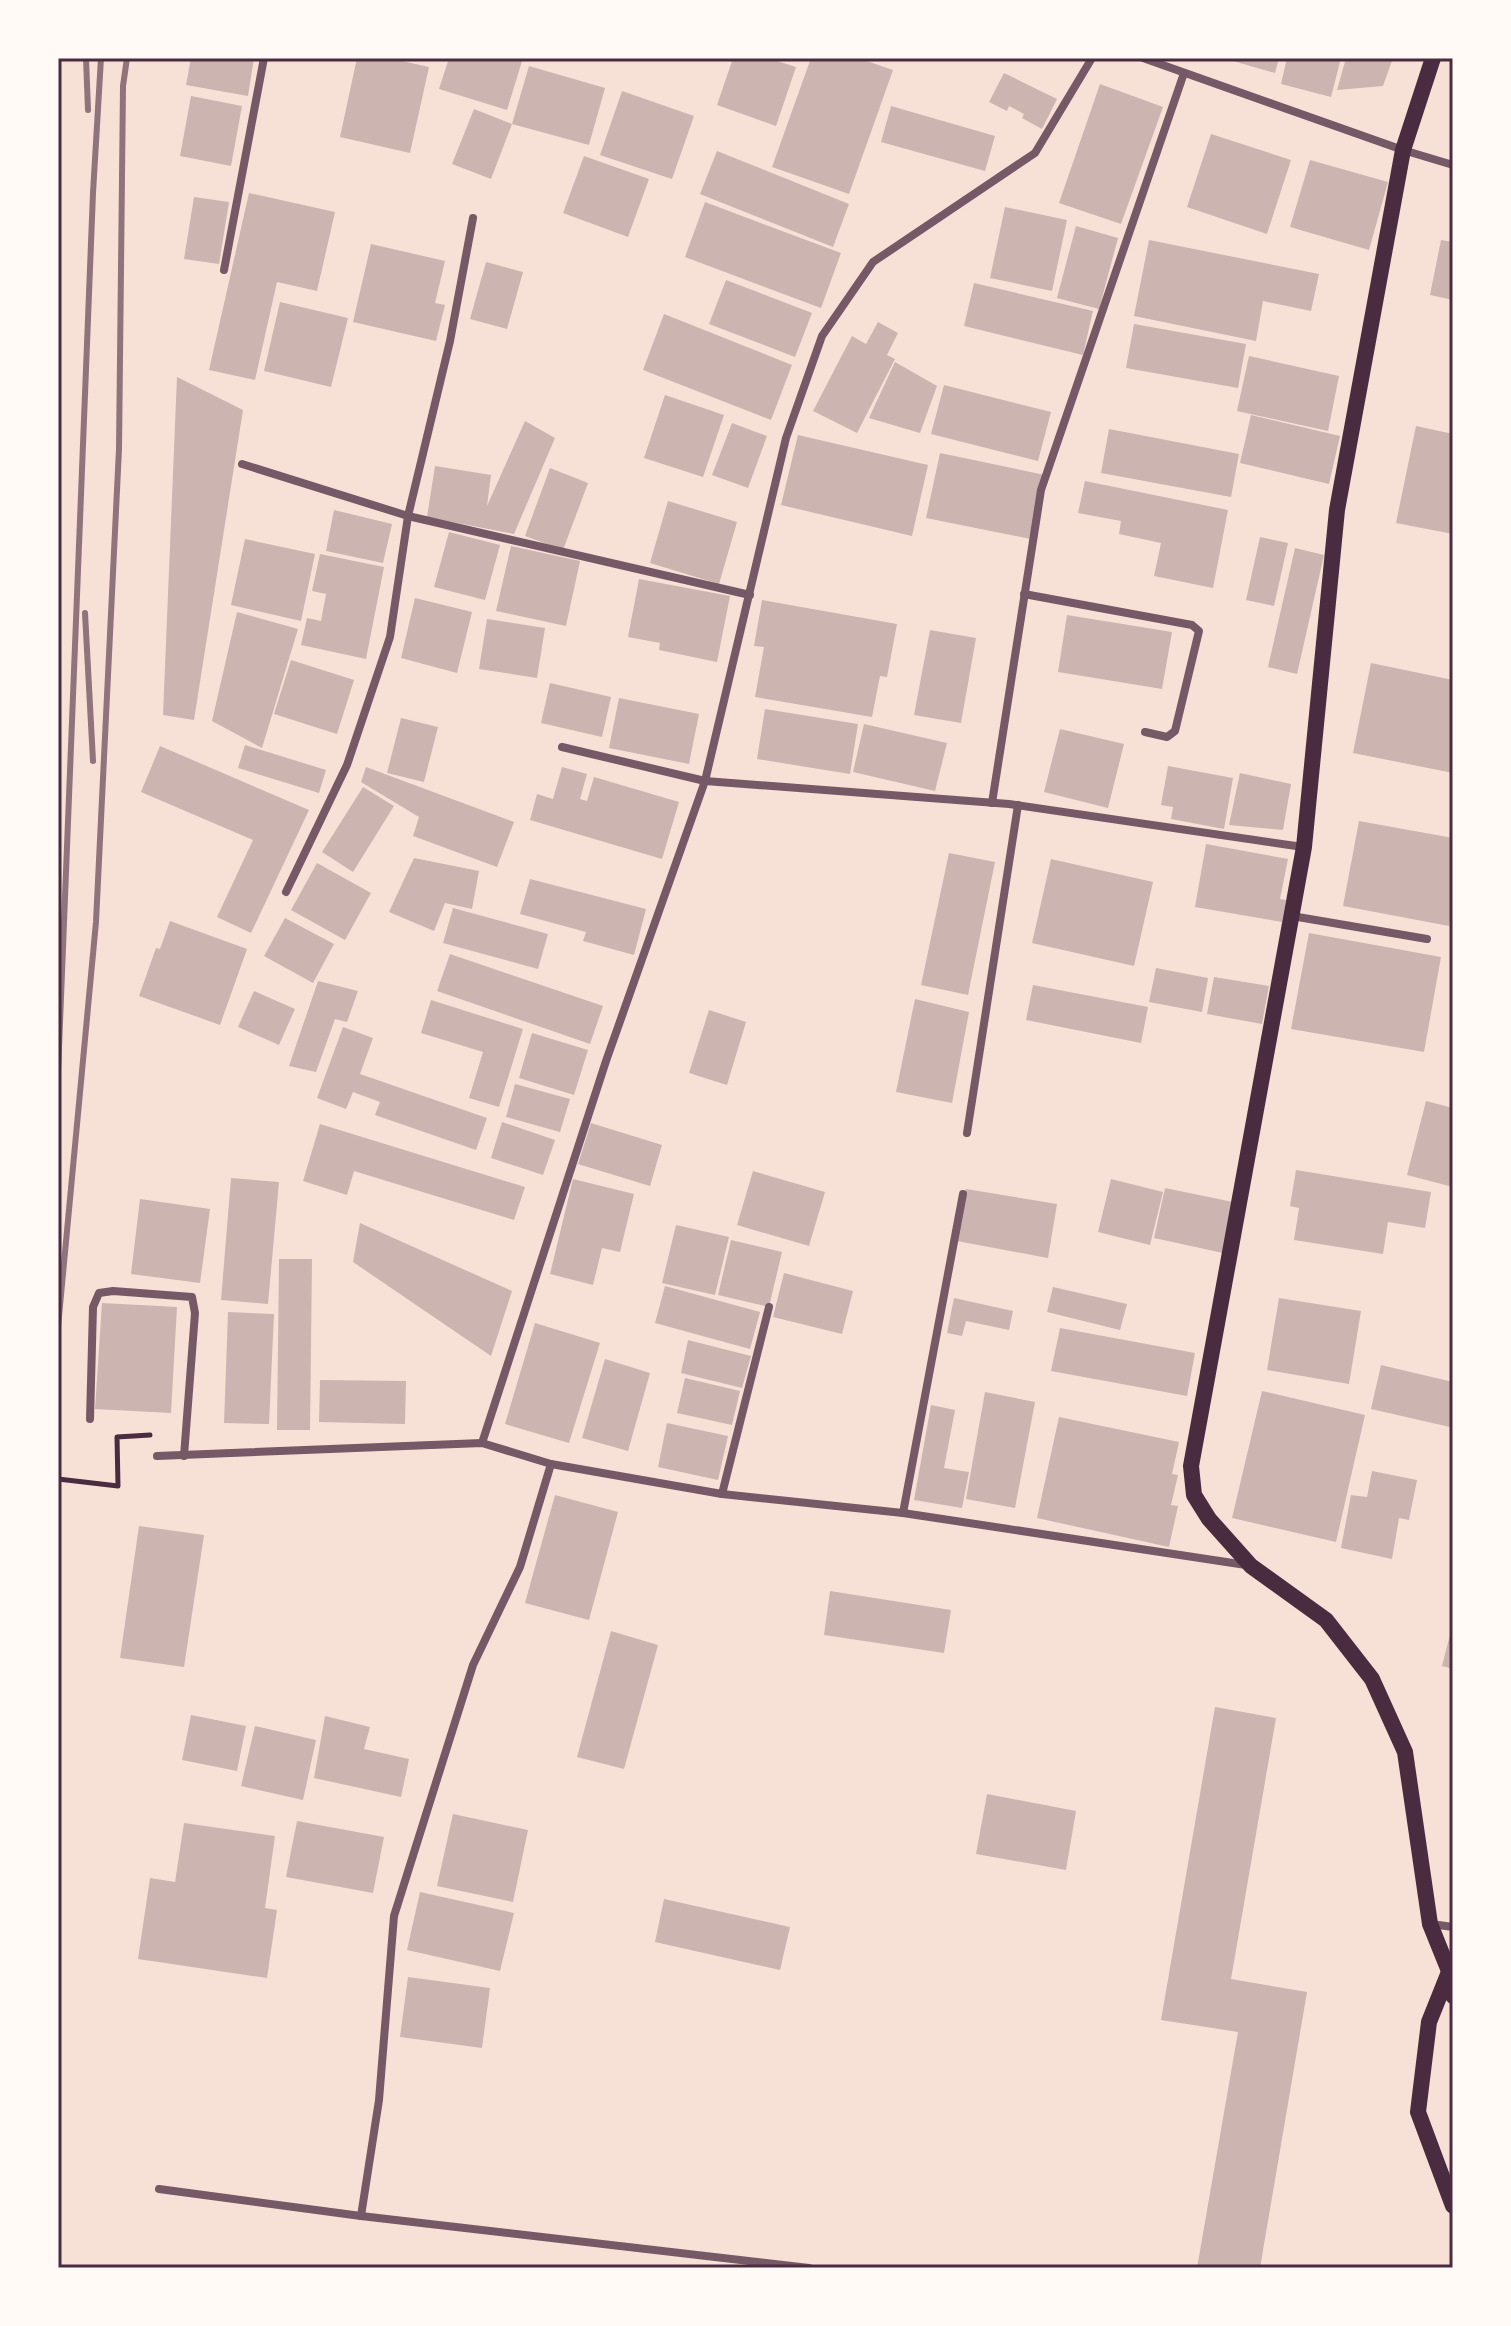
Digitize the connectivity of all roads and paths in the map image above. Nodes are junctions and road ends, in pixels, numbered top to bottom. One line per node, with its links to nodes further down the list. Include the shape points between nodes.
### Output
1 (264, 58): 9 (street)
2 (1092, 58): 13 (street, via 1035,153 873,262 822,336 786,438)
3 (1143, 58): 5 (street)
4 (1433, 58): 6 (main road)
5 (1184, 73): 6 (street); 12 (street, via 1041,490)
6 (1403, 150): 7 (street); 19 (main road, via 1337,510)
7 (1453, 165)
8 (473, 218): 11 (street)
9 (224, 270)
10 (242, 464): 11 (street)
11 (408, 516): 13 (street); 20 (street, via 390,637 347,765)
12 (1024, 594): 14 (street, via 1192,625 1199,631 1175,731 1167,737); 17 (street)
13 (750, 595): 16 (street)
14 (1145, 732)
15 (562, 747): 16 (street)
16 (705, 781): 17 (street); 27 (street, via 606,1061)
17 (992, 803): 18 (street)
18 (1018, 805): 19 (street); 23 (street)
19 (1304, 847): 21 (main road)
20 (286, 892)
21 (1291, 916): 22 (street); 35 (main road, via 1191,1466 1201,1507)
22 (1427, 939)
23 (967, 1133)
24 (963, 1194): 34 (street)
25 (769, 1307): 33 (street)
26 (90, 1419): 29 (street, via 93,1307 99,1293 192,1297)
27 (482, 1443): 29 (street); 30 (street)
28 (157, 1456): 29 (street)
29 (184, 1456)
30 (551, 1464): 33 (street); 42 (street, via 520,1567 473,1665 394,1916 379,2100)
31 (58, 1479): 32 (path)
32 (118, 1486)
33 (722, 1494): 34 (street)
34 (903, 1513): 35 (street)
35 (1251, 1566): 36 (main road, via 1326,1620 1372,1679 1405,1752)
36 (1430, 1924): 37 (street); 38 (main road)
37 (1453, 1927)
38 (1449, 1971): 39 (main road); 41 (main road, via 1429,2022 1418,2112)
39 (1453, 1996)
40 (159, 2189): 42 (street)
41 (1453, 2206)
42 (361, 2216): 43 (street)
43 (809, 2268)

